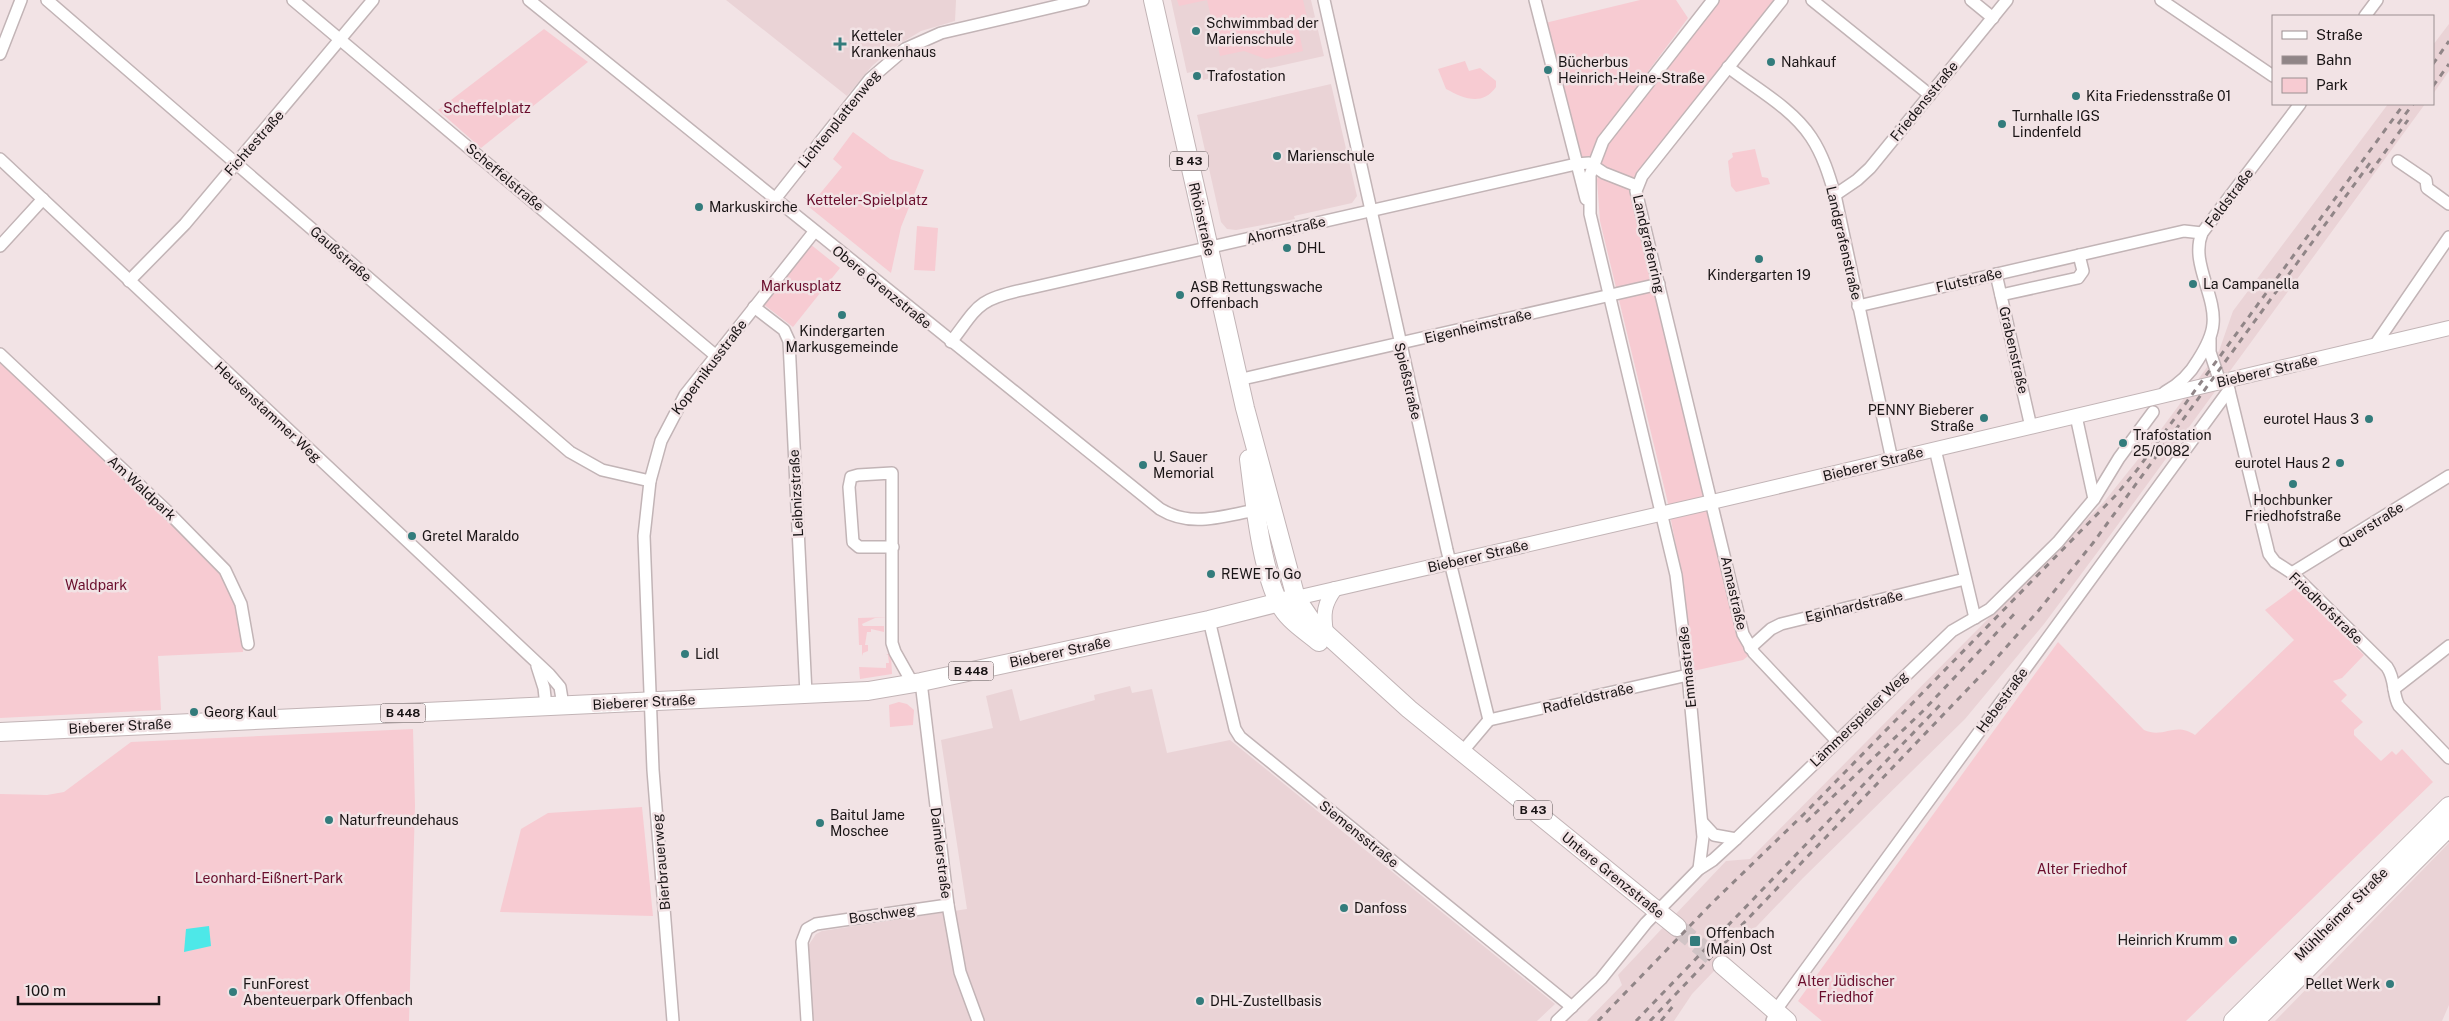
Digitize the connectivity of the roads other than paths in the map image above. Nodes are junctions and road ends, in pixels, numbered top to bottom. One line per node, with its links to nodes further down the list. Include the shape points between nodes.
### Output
1 (21, 0): 22 (street)
2 (47, 0): 29 (street, Gaußstraße)
3 (293, 0): 21 (street, Scheffelstraße)
4 (373, 0): 21 (street, Fichtestraße)
5 (528, 0): 35 (street, Obere Grenzstraße)
6 (1083, 0): 17 (street, Lichtenplattenweg)
7 (1153, 0): 43 (main road, Rhönstraße / B 43)
8 (1324, 0): 38 (street, Spießstraße)
9 (1535, 0): 30 (street)
10 (1712, 0): 31 (street, via 1616,122 1603,141)
11 (1782, 0): 23 (street, Landgrafenring)
12 (1812, 0): 25 (street)
13 (1971, 0): 20 (street)
14 (2007, 0): 20 (street, Friedensstraße)
15 (2161, 0): 18 (street)
16 (2378, 0): 19 (street)
17 (1046, 4): 35 (street, Lichtenplattenweg, via 929,37 899,52 870,79)
18 (2178, 5): 24 (street)
19 (2366, 15)
20 (1993, 18): 25 (street, Friedensstraße)
21 (341, 40): 29 (street, Fichtestraße); 58 (street, Scheffelstraße)
22 (0, 54)
23 (1728, 67): 32 (street, Landgrafenring); 33 (street, Landgrafenstraße, via 1803,126 1824,160)
24 (2272, 75)
25 (1930, 95): 33 (street, Friedensstraße, via 1870,168)
26 (2299, 105): 40 (street, Feldstraße)
27 (0, 159): 34 (street, Heusenstammer Weg)
28 (2398, 161): 36 (street, via 2426,180 2427,188)
29 (236, 163): 46 (street, Fichtestraße, via 185,224); 69 (street, Gaußstraße, via 570,452 602,470)
30 (1576, 164): 31 (street, Ahornstraße, via 1586,162); 37 (street); 38 (street, Ahornstraße)
31 (1593, 165): 32 (street, Ahornstraße); 37 (street)
32 (1636, 186): 47 (street, Landgrafenring)
33 (1835, 195): 50 (street, Landgrafenstraße)
34 (43, 199): 42 (street); 46 (street, Heusenstammer Weg)
35 (775, 199): 39 (street, Obere Grenzstraße)
36 (2449, 204)
37 (1590, 206): 49 (street)
38 (1370, 211): 43 (street, Ahornstraße); 55 (street, Spießstraße)
39 (814, 232): 51 (street, Kopernikusstraße); 54 (street, Obere Grenzstraße)
40 (2202, 233): 44 (street, Flutstraße, via 2184,231); 53 (street, Feldstraße, via 2199,252 2213,318)
41 (2449, 237): 56 (street)
42 (0, 246)
43 (1209, 248): 54 (street, Ahornstraße, via 994,296 979,305); 59 (main road, Rhönstraße / B 43)
44 (2079, 255): 45 (street, Flutstraße); 48 (street, Flutstraße, via 2083,271 2078,278)
45 (1996, 274): 48 (street, Grabenstraße); 50 (street, Flutstraße)
46 (129, 281): 86 (street, Heusenstammer Weg)
47 (1659, 284): 49 (street, Eigenheimstraße); 71 (street, Landgrafenring)
48 (2001, 295): 65 (street, Grabenstraße)
49 (1610, 296): 55 (street, Eigenheimstraße); 73 (street)
50 (1858, 306): 67 (street, Landgrafenstraße)
51 (754, 307): 58 (street, Kopernikusstraße); 90 (street, Leibnizstraße, via 784,330 789,341)
52 (2449, 328): 56 (street, Bieberer Straße)
53 (2211, 334): 60 (street, Feldstraße, via 2210,352); 61 (street, Feldstraße, via 2188,375 2171,389)
54 (951, 342): 72 (street, Obere Grenzstraße, via 1166,513 1200,521)
55 (1400, 344): 59 (street, Eigenheimstraße); 75 (street, Spießstraße)
56 (2374, 345): 60 (street, Bieberer Straße)
57 (0, 354): 83 (street, Am Waldpark, via 225,570 241,604)
58 (715, 355): 69 (street, Kopernikusstraße, via 671,419 658,449)
59 (1238, 380): 62 (main road, Rhönstraße / B 43)
60 (2225, 384): 61 (street, Bieberer Straße); 76 (street, Friedhofstraße, via 2269,554); 108 (street, Hebestraße)
61 (2154, 397): 64 (street, Bieberer Straße)
62 (1245, 408): 72 (main road, Rhönstraße / B 43); 79 (main road, Rhönstraße / B 43)
63 (2153, 412): 70 (street, Lämmerspieler Weg)
64 (2076, 416): 65 (street, Bieberer Straße); 70 (street)
65 (2031, 427): 66 (street, Bieberer Straße)
66 (1935, 449): 67 (street, Bieberer Straße); 77 (street)
67 (1892, 460): 71 (street, Bieberer Straße)
68 (2449, 476): 76 (street, Querstraße)
69 (650, 481): 91 (street, Kopernikusstraße, via 645,520)
70 (2094, 499): 80 (street, Lämmerspieler Weg, via 2058,542 1987,612)
71 (1712, 502): 73 (street, Bieberer Straße); 85 (street, Annastraße, via 1743,634)
72 (1256, 510): 79 (main road, Rhönstraße / B 43, via 1273,589)
73 (1662, 514): 75 (street, Bieberer Straße); 87 (street, Emmastraße, via 1678,588)
74 (893, 547): 74 (street, via 892,473 851,478 853,542 858,547); 88 (street, via 892,643)
75 (1450, 562): 78 (street, Bieberer Straße); 94 (street, Spießstraße)
76 (2292, 573): 89 (street, Friedhofstraße, via 2387,667)
77 (1965, 579): 80 (street); 85 (street, Eginhardstraße, via 1781,624)
78 (1334, 589): 79 (street, Bieberer Straße); 82 (street, via 1324,611)
79 (1287, 600): 81 (main road, Bieberer Straße / B 448); 82 (main road, Untere Grenzstraße / B 43); 93 (main road, Untere Grenzstraße / B 43, via 1286,614)
80 (1974, 618): 96 (street, Lämmerspieler Weg, via 1952,631)
81 (1209, 620): 88 (main road, Bieberer Straße / B 448); 107 (street, Siemensstraße, via 1240,737)
82 (1326, 632): 93 (main road, Untere Grenzstraße / B 43)
83 (248, 644)
84 (2449, 646): 89 (street)
85 (1750, 648): 96 (street, Annastraße)
86 (536, 664): 92 (street, Heusenstammer Weg); 92 (street, Heusenstammer Weg, via 560,687)
87 (1688, 675): 94 (street, Radfeldstraße); 100 (street, Emmastraße)
88 (917, 683): 90 (main road, Bieberer Straße / B 448, via 868,691); 103 (street, Daimlerstraße)
89 (2394, 689): 98 (street, Friedhofstraße, via 2399,706)
90 (806, 694): 91 (main road, Bieberer Straße / B 448)
91 (652, 702): 92 (main road, Bieberer Straße / B 448); 109 (street, Bierbrauerweg)
92 (554, 706): 95 (main road, Bieberer Straße / B 448)
93 (1409, 709): 97 (main road, Untere Grenzstraße / B 43)
94 (1489, 720): 97 (street)
95 (0, 732)
96 (1836, 740): 101 (street, Lämmerspieler Weg)
97 (1462, 752): 104 (main road, Untere Grenzstraße / B 43)
98 (2449, 758)
99 (2448, 812): 113 (main road, Mühlheimer Straße); 114 (main road, Mühlheimer Straße)
100 (1702, 822): 101 (street, via 1714,835); 102 (street, Emmastraße, via 1703,846)
101 (1736, 839): 102 (street, Lämmerspieler Weg)
102 (1699, 868): 104 (street, Lämmerspieler Weg)
103 (948, 905): 110 (street, Boschweg, via 816,924 807,929 802,937); 111 (street, Daimlerstraße, via 960,972)
104 (1658, 911): 105 (main road, Untere Grenzstraße / B 43); 107 (street, Lämmerspieler Weg, via 1601,979)
105 (1677, 928)
106 (1722, 964): 108 (main road)
107 (1572, 1006): 112 (street, Lämmerspieler Weg)
108 (1778, 1017)
109 (673, 1021)
110 (807, 1021)
111 (978, 1021)
112 (1557, 1021)
113 (2234, 1021)
114 (2255, 1021)

